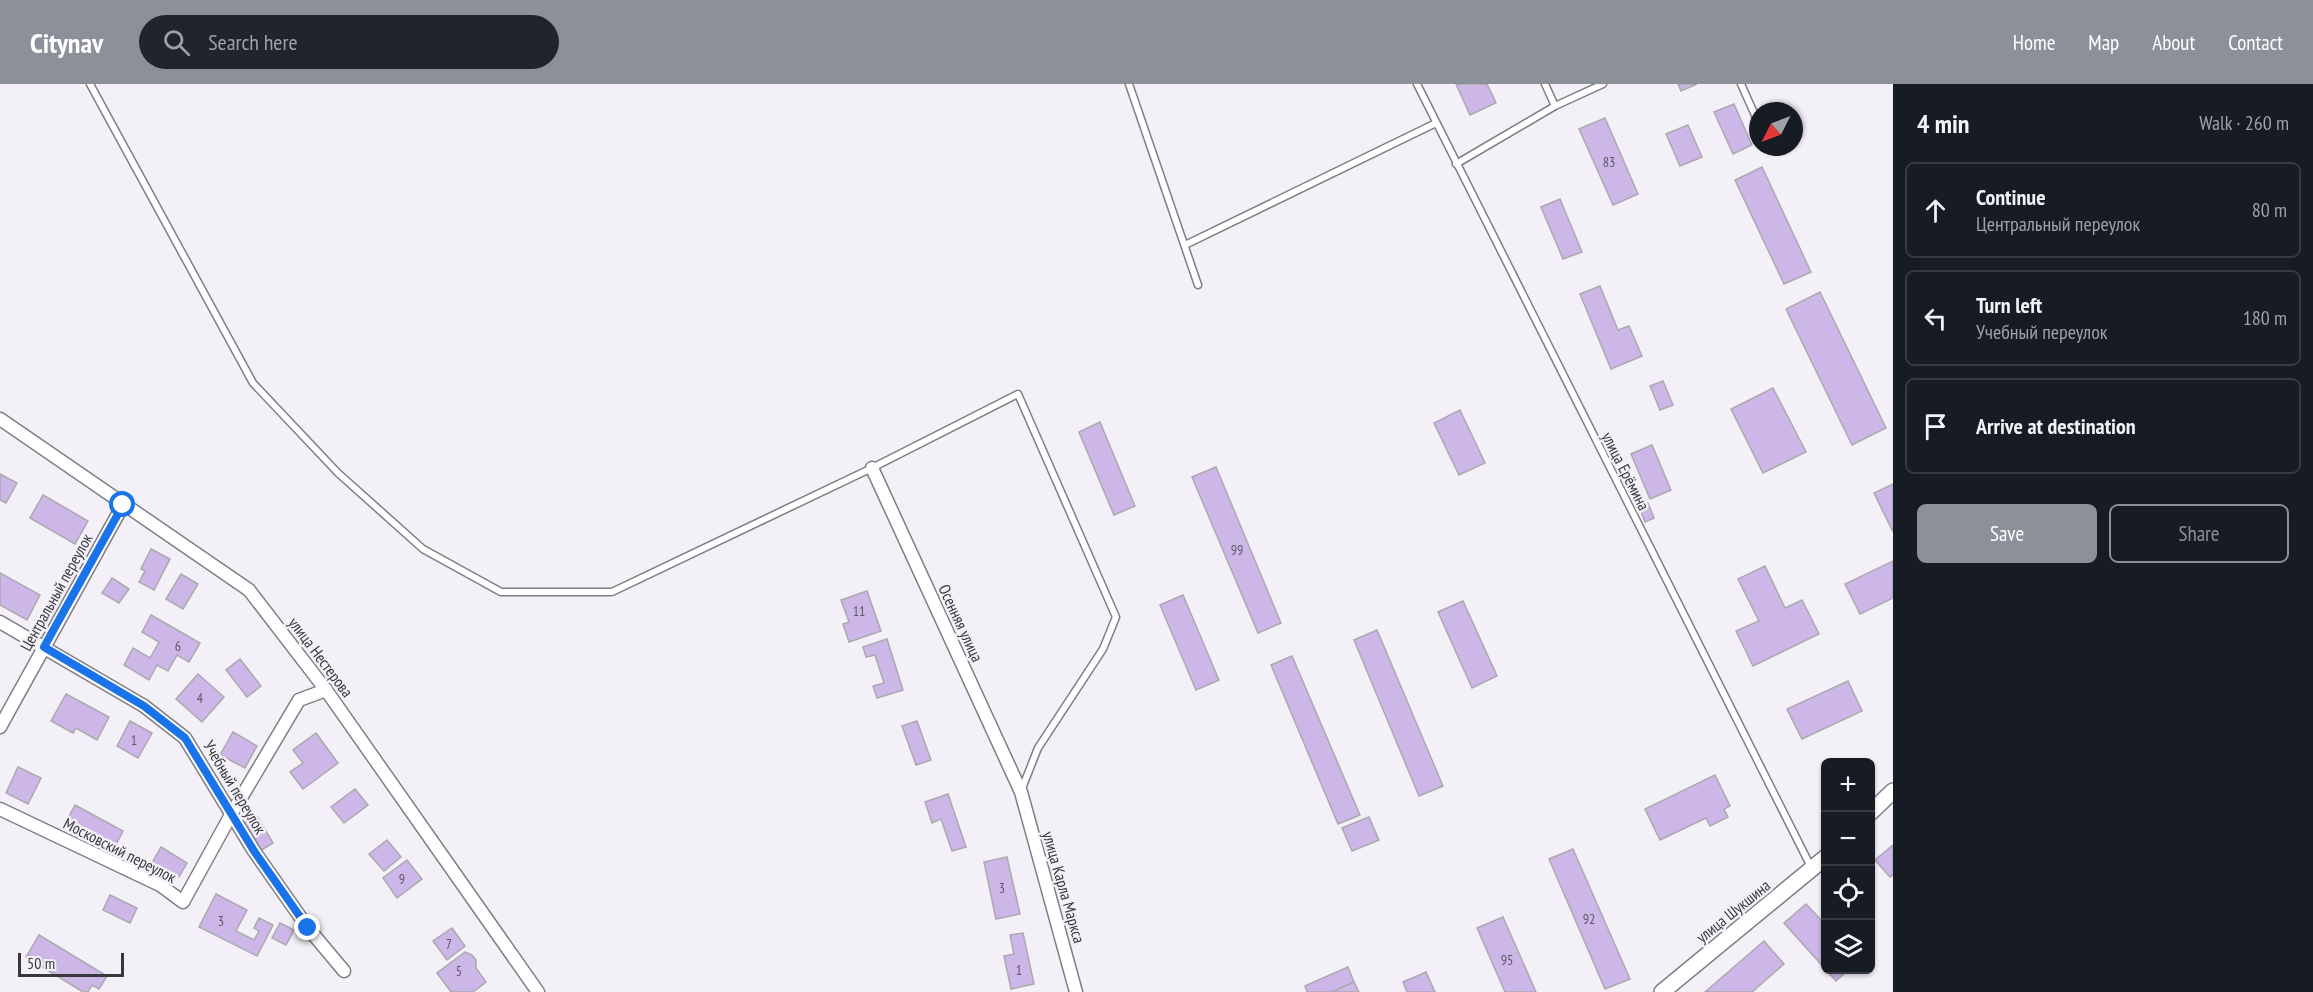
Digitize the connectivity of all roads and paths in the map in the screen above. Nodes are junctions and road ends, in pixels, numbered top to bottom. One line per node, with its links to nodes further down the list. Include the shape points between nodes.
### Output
1 (90, 84): 14 (lane, via 253,383 338,473 423,549 501,592 612,592)
2 (1129, 84): 11 (lane)
3 (1417, 84): 9 (lane, улица Ерёмина)
4 (1545, 84): 8 (lane)
5 (1603, 84): 8 (lane)
6 (1741, 84): 7 (lane)
7 (1749, 102)
8 (1555, 106): 10 (lane)
9 (1436, 123): 10 (lane, улица Ерёмина); 11 (lane)
10 (1456, 164): 26 (lane, улица Ерёмина)
11 (1185, 245): 12 (lane)
12 (1198, 285)
13 (0, 419): 15 (street, улица Нестерова)
14 (872, 468): 21 (street, Осенняя улица); 21 (lane, via 1018,394 1116,617 1103,650 1038,748)
15 (123, 505): 17 (street, Центральный переулок); 18 (street, улица Нестерова, via 249,590)
16 (0, 622): 17 (street, Учебный переулок)
17 (44, 647): 19 (street, Центральный переулок); 24 (street, Учебный переулок, via 144,706 185,738)
18 (326, 690): 24 (street, Московский переулок, via 299,700); 29 (street, улица Нестерова)
19 (0, 727)
20 (1893, 791): 23 (street)
21 (1021, 792): 30 (street, улица Карла Маркса)
22 (0, 809): 24 (street, Московский переулок, via 160,885 183,902)
23 (1871, 812)
24 (232, 813): 27 (street, Учебный переулок, via 308,928)
25 (1821, 862): 26 (street, улица Шукшина)
26 (1812, 870): 28 (street, улица Шукшина)
27 (345, 970)
28 (1667, 990)
29 (538, 992)
30 (1076, 992)

